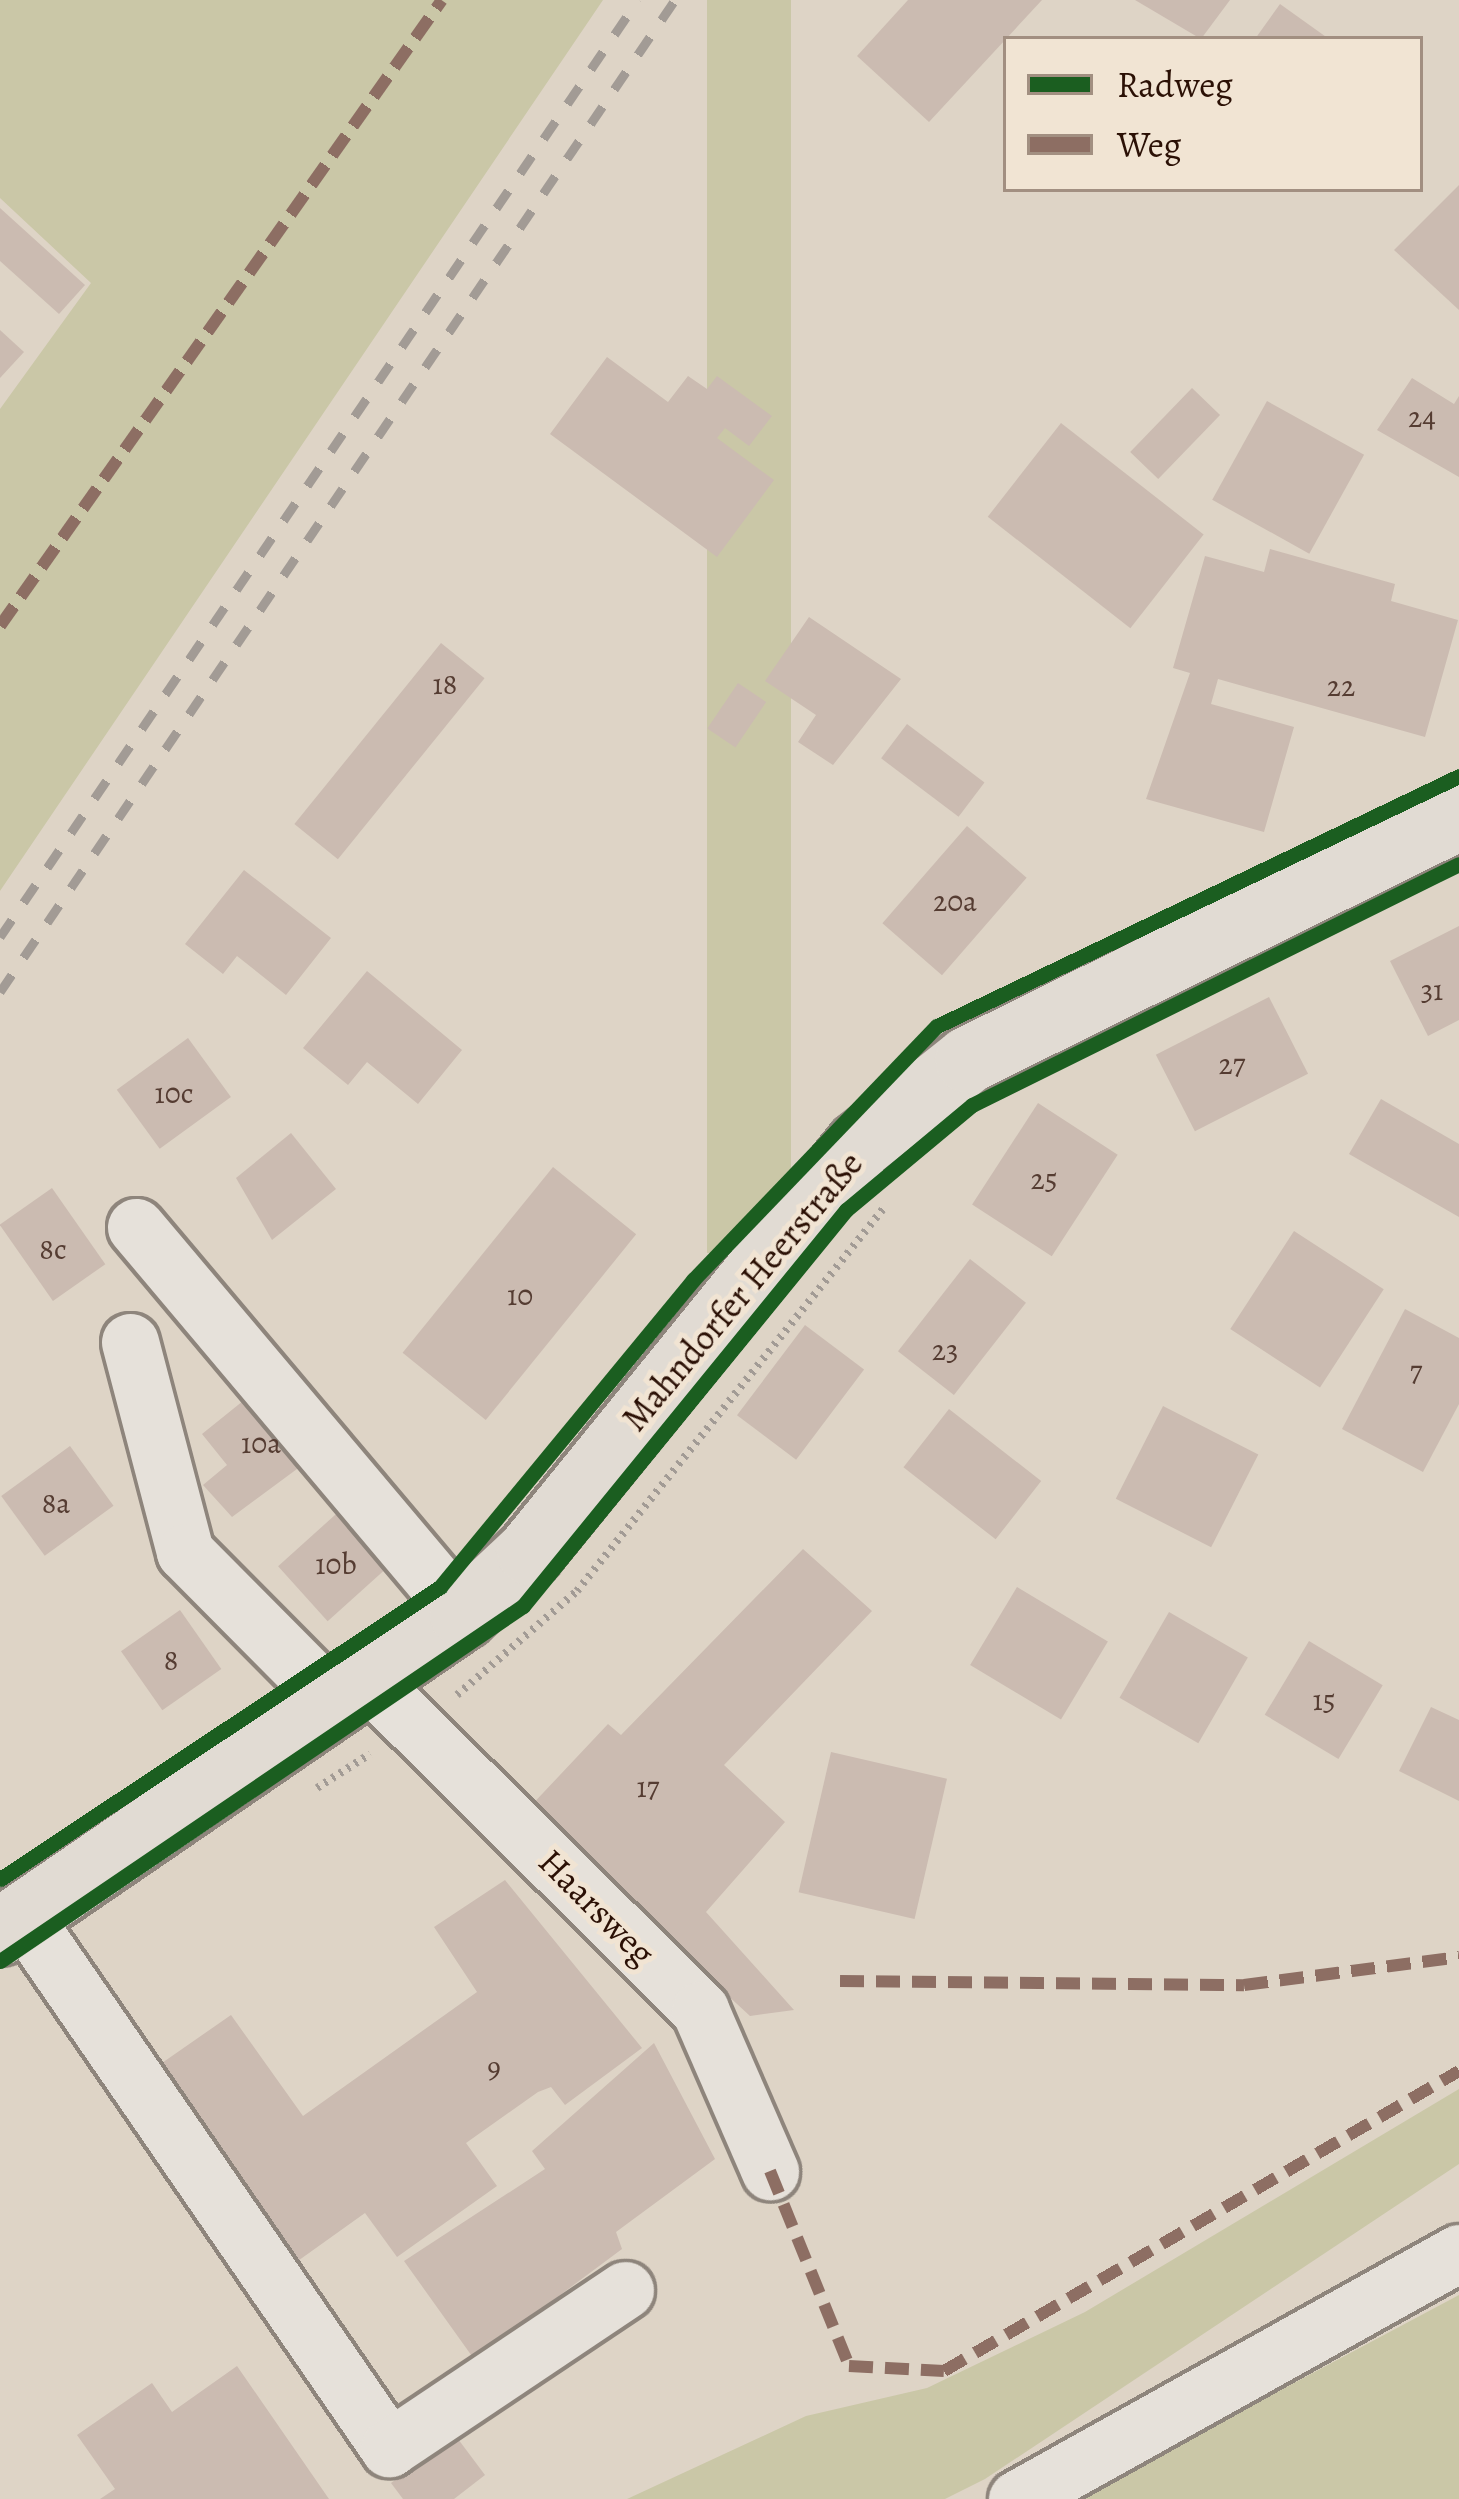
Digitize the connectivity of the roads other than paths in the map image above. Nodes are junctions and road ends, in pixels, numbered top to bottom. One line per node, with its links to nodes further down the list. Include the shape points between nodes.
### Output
1 (1459, 817): 4 (main road, Mahndorfer Heerstraße, via 1040,1018 932,1088 860,1147 530,1552)
2 (136, 1227): 4 (street)
3 (130, 1342): 5 (street, via 185,1552)
4 (463, 1615): 5 (main road, Mahndorfer Heerstraße)
5 (351, 1691): 6 (main road, Mahndorfer Heerstraße); 7 (street, Haarsweg, via 700,2010)
6 (12, 1924): 9 (street, via 389,2448)
7 (770, 2171)
8 (1459, 2253): 10 (street)
9 (625, 2290)
10 (1017, 2499)

